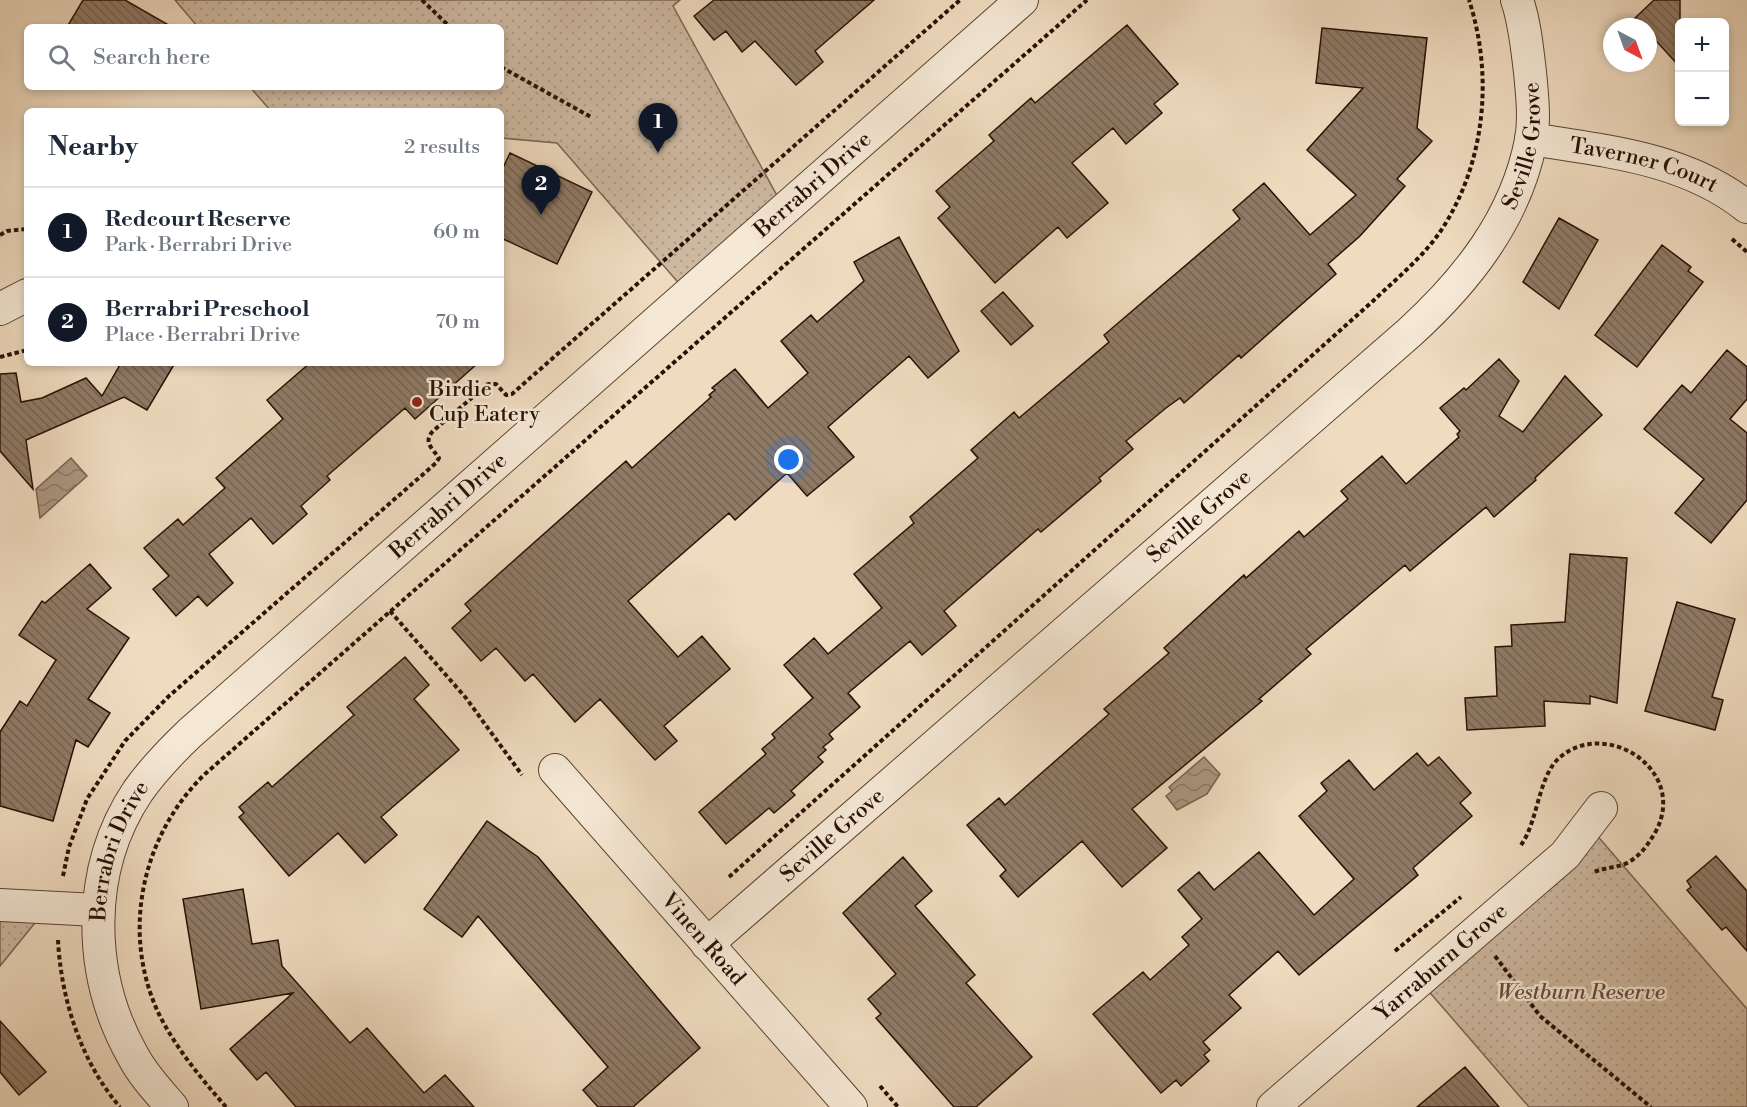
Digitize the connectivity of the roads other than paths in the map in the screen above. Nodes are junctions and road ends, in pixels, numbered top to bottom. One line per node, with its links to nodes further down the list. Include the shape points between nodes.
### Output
1 (1022, 0): 10 (street, Berrabri Drive, via 190,733 152,773 124,815 109,855)
2 (1517, 0): 3 (street, Seville Grove, via 1527,46 1533,115)
3 (1531, 139): 4 (street, Taverner Court, via 1626,155 1684,170); 11 (street, Seville Grove, via 1514,194 1492,238 1435,310)
4 (1747, 207)
5 (24, 297): 6 (street)
6 (0, 309)
7 (555, 770): 11 (street, Vinen Road)
8 (1601, 808): 14 (street, Yarraburn Grove, via 1565,855)
9 (0, 905): 10 (street)
10 (98, 910): 12 (street, Berrabri Drive, via 108,1002 134,1058)
11 (707, 944): 13 (street, Vinen Road)
12 (172, 1107)
13 (851, 1107)
14 (1273, 1107)

